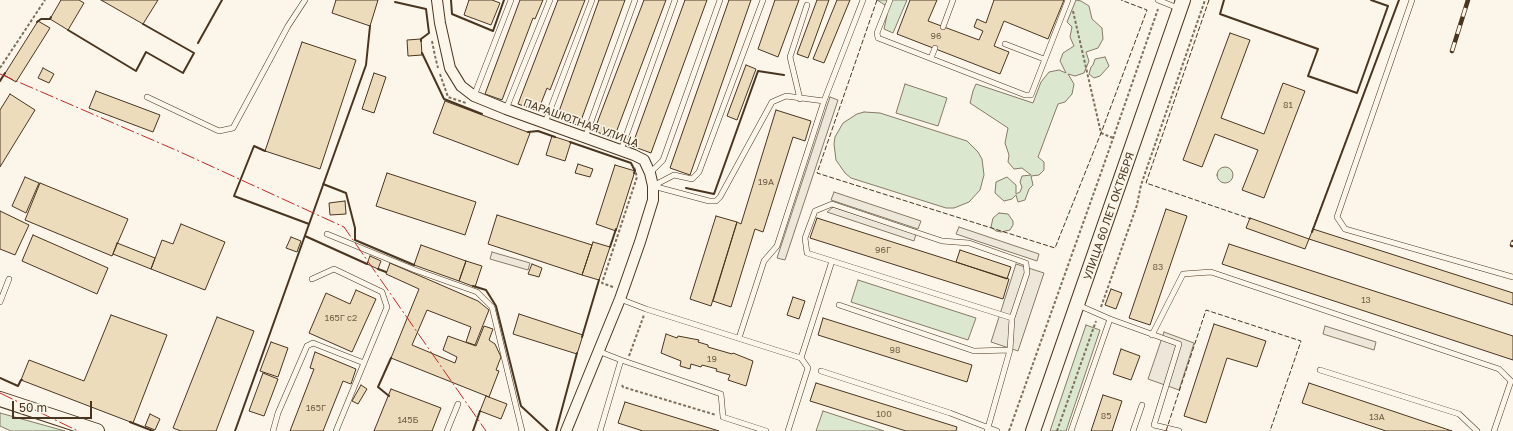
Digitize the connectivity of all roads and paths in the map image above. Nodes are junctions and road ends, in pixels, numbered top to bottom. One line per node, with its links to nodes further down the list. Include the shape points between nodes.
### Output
1 (44, 0): 27 (path)
2 (305, 0): 28 (lane, via 288,26 233,128 219,131)
3 (437, 0): 30 (street, ПАРАШЮТНАЯ УЛИЦА, via 450,68)
4 (511, 0): 30 (lane)
5 (550, 0): 32 (lane)
6 (592, 0): 33 (lane)
7 (635, 0): 34 (lane)
8 (675, 0): 36 (lane)
9 (720, 0): 38 (lane, via 663,160)
10 (763, 0): 40 (lane, via 699,172 692,179 674,175)
11 (863, 0): 31 (lane)
12 (890, 0): 25 (lane, via 877,33 878,38)
13 (953, 0): 21 (lane)
14 (1068, 0): 26 (lane)
15 (1160, 0): 19 (lane); 35 (path)
16 (1205, 0): 39 (path)
17 (1412, 0): 43 (lane, via 1337,218 1345,229)
18 (807, 5): 29 (lane, via 790,57)
19 (1182, 5): 50 (main road, УЛИЦА 60 ЛЕТ ОКТЯБРЯ)
20 (1072, 7): 35 (path, via 1101,134)
21 (943, 27)
22 (432, 35): 30 (path, via 435,56 448,97)
23 (1005, 44): 26 (lane)
24 (935, 48): 25 (lane)
25 (930, 58): 26 (lane, via 1025,95 1030,95)
26 (1044, 58)
27 (0, 68)
28 (147, 97)
29 (800, 99): 31 (lane); 40 (lane, via 786,96 772,102 716,201)
30 (472, 100): 32 (street, ПАРАШЮТНАЯ УЛИЦА)
31 (824, 101): 55 (lane, via 777,246 764,261)
32 (506, 109): 33 (street, ПАРАШЮТНАЯ УЛИЦА)
33 (545, 122): 34 (street, ПАРАШЮТНАЯ УЛИЦА)
34 (585, 138): 36 (street, ПАРАШЮТНАЯ УЛИЦА)
35 (1113, 138): 80 (path)
36 (621, 150): 38 (street, ПАРАШЮТНАЯ УЛИЦА, via 644,160)
37 (633, 161): 46 (path, via 637,177 602,283)
38 (650, 173): 40 (street, ПАРАШЮТНАЯ УЛИЦА)
39 (1141, 184)
40 (653, 186): 47 (street, ПАРАШЮТНАЯ УЛИЦА, via 653,200)
41 (327, 234): 74 (lane, via 477,292 492,307)
42 (832, 261): 52 (lane); 52 (lane, via 807,253 805,238 815,211 832,204 942,241 969,243 1026,263 1027,273); 58 (lane)
43 (1513, 277)
44 (9, 278): 48 (lane)
45 (312, 279): 61 (lane, via 334,269 382,292 387,307)
46 (616, 288)
47 (620, 299): 51 (lane); 57 (street, ПАРАШЮТНАЯ УЛИЦА)
48 (0, 302)
49 (838, 305): 56 (lane, via 974,351)
50 (1077, 305): 53 (lane); 81 (main road, УЛИЦА 60 ЛЕТ ОКТЯБРЯ)
51 (646, 309): 55 (lane); 60 (path)
52 (1012, 318): 56 (lane)
53 (1110, 319): 54 (lane); 82 (lane)
54 (1152, 335): 84 (lane, via 1179,344 1154,425); 86 (lane, via 1183,274 1211,272 1499,369 1511,381)
55 (739, 338): 58 (lane)
56 (1010, 350): 69 (lane)
57 (598, 351): 59 (lane); 75 (street, ПАРАШЮТНАЯ УЛИЦА)
58 (801, 358): 78 (lane, via 808,368)
59 (621, 360): 60 (lane); 76 (lane)
60 (627, 362): 68 (lane, via 721,394)
61 (364, 363): 71 (lane, via 313,343 306,346); 72 (lane)
62 (1320, 370): 85 (lane, via 1459,414)
63 (821, 371): 69 (lane, via 950,413)
64 (622, 383): 68 (path, via 623,388)
65 (0, 399): 70 (main road)
66 (458, 404): 73 (lane)
67 (1142, 405): 83 (lane)
68 (723, 417): 77 (lane)
69 (987, 429): 79 (lane)
70 (97, 431)
71 (273, 431)
72 (336, 431)
73 (447, 431)
74 (522, 431)
75 (566, 431)
76 (600, 431)
77 (766, 431)
78 (788, 431)
79 (997, 431)
80 (1009, 431)
81 (1033, 431)
82 (1071, 431)
83 (1133, 431)
84 (1179, 431)
85 (1477, 431)
86 (1494, 431)

